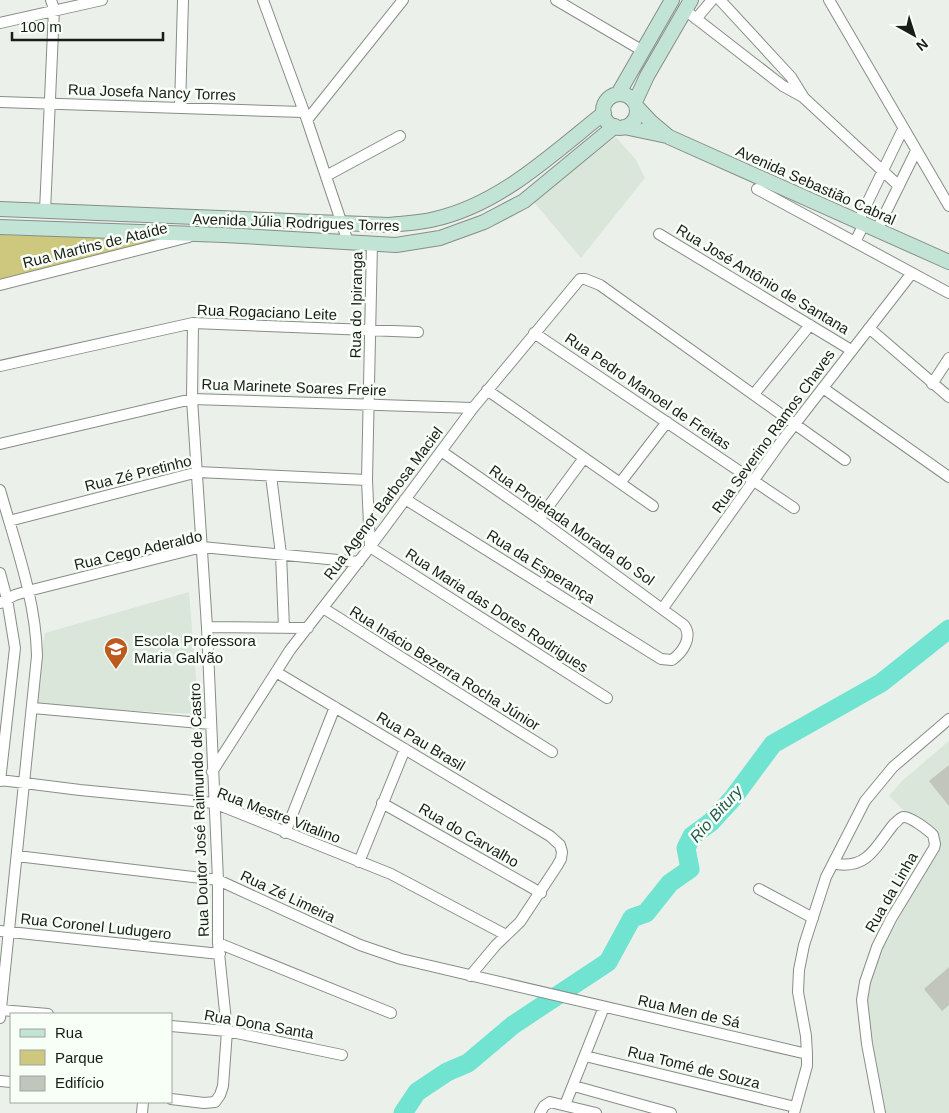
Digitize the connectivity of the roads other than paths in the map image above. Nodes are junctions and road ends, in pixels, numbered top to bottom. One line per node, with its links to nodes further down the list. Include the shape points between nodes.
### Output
1 (102, 0): 10 (street)
2 (183, 0): 20 (street)
3 (403, 0): 22 (street)
4 (556, 0): 14 (street)
5 (672, 0): 14 (main road)
6 (712, 0): 12 (street)
7 (720, 0): 16 (street, via 791,77)
8 (830, 0): 24 (street)
9 (267, 2): 22 (street)
10 (53, 5): 13 (street); 18 (street)
11 (688, 5): 12 (street); 19 (main road, via 647,76)
12 (696, 19): 16 (street, via 783,86)
13 (0, 22)
14 (643, 51): 15 (main road)
15 (618, 94): 19 (main road, via 628,95); 21 (main road, via 605,103)
16 (804, 98): 28 (street)
17 (0, 102): 18 (street, Rua Josefa Nancy Torres)
18 (50, 104): 20 (street, Rua Josefa Nancy Torres); 36 (street)
19 (636, 105): 23 (main road, via 633,122); 26 (main road, Avenida Sebastião Cabral)
20 (180, 108): 22 (street, Rua Josefa Nancy Torres)
21 (604, 114): 23 (main road, via 608,122); 30 (main road, Avenida Júlia Rodrigues Torres)
22 (305, 116): 29 (street)
23 (619, 127): 26 (main road, Avenida Sebastião Cabral); 33 (main road, Avenida Júlia Rodrigues Torres)
24 (903, 129): 27 (street); 28 (street)
25 (400, 136): 29 (street)
26 (669, 137): 40 (main road, Avenida Sebastião Cabral)
27 (916, 151): 31 (street); 34 (street)
28 (882, 171): 31 (street); 40 (street)
29 (326, 176): 38 (street)
30 (511, 186): 33 (main road); 39 (main road, Avenida Júlia Rodrigues Torres, via 435,219)
31 (899, 186): 40 (street)
32 (756, 189): 46 (street)
33 (522, 202): 48 (main road, Avenida Júlia Rodrigues Torres, via 484,222 440,238)
34 (949, 206)
35 (0, 210): 36 (main road, Avenida Júlia Rodrigues Torres)
36 (45, 211): 37 (main road, Avenida Júlia Rodrigues Torres)
37 (225, 219): 38 (main road, Avenida Júlia Rodrigues Torres); 44 (main road)
38 (341, 223): 39 (main road, Avenida Júlia Rodrigues Torres); 45 (street)
39 (389, 225): 48 (main road)
40 (866, 225): 46 (street); 49 (main road, Avenida Sebastião Cabral)
41 (0, 227): 42 (main road, Avenida Júlia Rodrigues Torres)
42 (197, 234): 44 (main road, Avenida Júlia Rodrigues Torres); 51 (street, Rua Martins de Ataíde)
43 (659, 234): 54 (street, Rua José Antônio de Santana)
44 (224, 235): 45 (main road, Avenida Júlia Rodrigues Torres)
45 (348, 242): 47 (main road, Avenida Júlia Rodrigues Torres)
46 (856, 242): 50 (street)
47 (372, 243): 48 (main road, Avenida Júlia Rodrigues Torres); 56 (street, Rua do Ipiranga)
48 (391, 244)
49 (949, 262)
50 (912, 273): 52 (street); 55 (street, Rua Severino Ramos Chaves)
51 (0, 285)
52 (949, 294)
53 (193, 323): 56 (street, Rua Rogaciano Leite); 61 (street, Rua Rogaciano Leite); 67 (street, Rua Doutor José Raimundo de Castro)
54 (810, 325): 59 (street, Rua José Antônio de Santana); 65 (street)
55 (869, 328): 59 (street, Rua Severino Ramos Chaves); 62 (street)
56 (370, 331): 57 (street, Rua Rogaciano Leite); 68 (street, Rua do Ipiranga)
57 (418, 332)
58 (534, 333): 64 (street, Rua Agenor Barbosa Maciel); 65 (street, Rua Agenor Barbosa Maciel, via 584,278 600,285); 70 (street, Rua Pedro Manoel de Freitas)
59 (851, 350): 63 (street, Rua Severino Ramos Chaves)
60 (949, 358): 62 (street)
61 (0, 366)
62 (932, 384): 66 (street)
63 (823, 388): 71 (street, Rua Severino Ramos Chaves); 78 (street)
64 (487, 390): 69 (street, Rua Agenor Barbosa Maciel); 74 (street)
65 (754, 394): 71 (street)
66 (949, 397)
67 (192, 399): 68 (street, Rua Marinete Soares Freire); 72 (street, Rua Marinete Soares Freire); 76 (street, Rua Doutor José Raimundo de Castro)
68 (369, 404): 69 (street, Rua Marinete Soares Freire); 79 (street, Rua do Ipiranga)
69 (473, 408): 73 (street, Rua Agenor Barbosa Maciel)
70 (667, 422): 80 (street, Rua Pedro Manoel de Freitas); 81 (street)
71 (795, 424): 75 (street); 80 (street, Rua Severino Ramos Chaves)
72 (0, 444)
73 (441, 451): 83 (street, Rua Agenor Barbosa Maciel); 86 (street, Rua Projetada Morada do Sol)
74 (584, 458): 81 (street); 86 (street)
75 (845, 460)
76 (198, 472): 77 (street, Rua Zé Pretinho); 87 (street, Rua Zé Pretinho); 88 (street, Rua Doutor José Raimundo de Castro)
77 (271, 476): 79 (street, Rua Zé Pretinho); 90 (street)
78 (949, 477)
79 (367, 480): 89 (street, Rua do Ipiranga)
80 (755, 481): 85 (street, Rua Pedro Manoel de Freitas); 96 (street, Rua Severino Ramos Chaves)
81 (620, 483): 84 (street)
82 (0, 490): 87 (street)
83 (405, 500): 89 (street, Rua Agenor Barbosa Maciel); 97 (street, Rua da Esperança, via 662,659 672,660 679,654 688,638)
84 (653, 506)
85 (794, 508)
86 (539, 519): 96 (street, Rua Projetada Morada do Sol)
87 (9, 521): 93 (street)
88 (202, 547): 90 (street, Rua Cego Aderaldo); 93 (street, Rua Cego Aderaldo); 98 (street, Rua Doutor José Raimundo de Castro)
89 (370, 547): 91 (street, Rua Agenor Barbosa Maciel); 104 (street, Rua Maria das Dores Rodrigues)
90 (281, 554): 91 (street, Rua Cego Aderaldo); 99 (street)
91 (359, 562): 95 (street, Rua Agenor Barbosa Maciel)
92 (0, 573): 94 (street)
93 (28, 591): 94 (street, Rua Cego Aderaldo); 106 (street, via 37,643)
94 (7, 599): 102 (street, via 16,648)
95 (323, 608): 100 (street, Rua Agenor Barbosa Maciel); 110 (street, Rua Inácio Bezerra Rocha Júnior)
96 (663, 608): 97 (street, Rua Projetada Morada do Sol)
97 (684, 625)
98 (207, 627): 99 (street); 108 (street, Rua Doutor José Raimundo de Castro)
99 (284, 628): 100 (street)
100 (308, 628): 101 (street, Rua Agenor Barbosa Maciel)
101 (276, 672): 105 (street, Rua Pau Brasil); 111 (street, Rua Agenor Barbosa Maciel)
102 (11, 682): 103 (street); 112 (street)
103 (0, 688)
104 (607, 698)
105 (335, 707): 109 (street, Rua Pau Brasil); 116 (street)
106 (33, 708): 108 (street); 113 (street)
107 (949, 719): 123 (street, via 893,767 865,801 826,877)
108 (211, 724): 111 (street, Rua Doutor José Raimundo de Castro)
109 (404, 749): 115 (street); 122 (street, Rua Pau Brasil, via 560,844 561,859)
110 (552, 752)
111 (212, 772): 114 (street, Rua Doutor José Raimundo de Castro)
112 (0, 780): 113 (street, Rua Mestre Vitalino)
113 (23, 783): 114 (street, Rua Mestre Vitalino); 117 (street)
114 (214, 803): 116 (street, Rua Mestre Vitalino); 120 (street, Rua Doutor José Raimundo de Castro)
115 (382, 803): 118 (street); 122 (street, Rua do Carvalho)
116 (285, 832): 118 (street, Rua Mestre Vitalino)
117 (16, 856): 120 (street, Rua Zé Limeira); 124 (street)
118 (359, 862): 125 (street, Rua Mestre Vitalino, via 390,874)
119 (837, 864): 144 (street, Rua da Linha, via 860,863 903,817 908,817 933,835 934,848 890,919 865,982 862,1000 867,1044)
120 (218, 880): 126 (street, Rua Doutor José Raimundo de Castro); 127 (street, Rua Zé Limeira, via 360,945)
121 (758, 889): 123 (street)
122 (540, 893): 125 (street, via 520,922)
123 (813, 918): 134 (street, via 804,945 798,992)
124 (4, 931): 126 (street, Rua Coronel Ludugero); 131 (street)
125 (506, 935): 127 (street)
126 (219, 948): 130 (street, Rua Coronel Ludugero); 133 (street, Rua Doutor José Raimundo de Castro)
127 (470, 976): 128 (street, Rua Zé Limeira)
128 (563, 997): 129 (street, Rua Men de Sá)
129 (604, 1007): 134 (street, Rua Men de Sá); 136 (street)
130 (391, 1013)
131 (0, 1014)
132 (172, 1026): 133 (street, Rua Dona Santa)
133 (227, 1031): 135 (street, Rua Dona Santa); 138 (street, Rua Doutor José Raimundo de Castro, via 223,1086 215,1102)
134 (807, 1054): 140 (street)
135 (342, 1055)
136 (585, 1056): 137 (street); 140 (street, Rua Tomé de Souza)
137 (574, 1086): 139 (street); 143 (street)
138 (172, 1099)
139 (565, 1105): 141 (street, via 547,1103); 142 (street)
140 (794, 1110)
141 (540, 1113)
142 (596, 1113)
143 (670, 1113)
144 (880, 1113)

